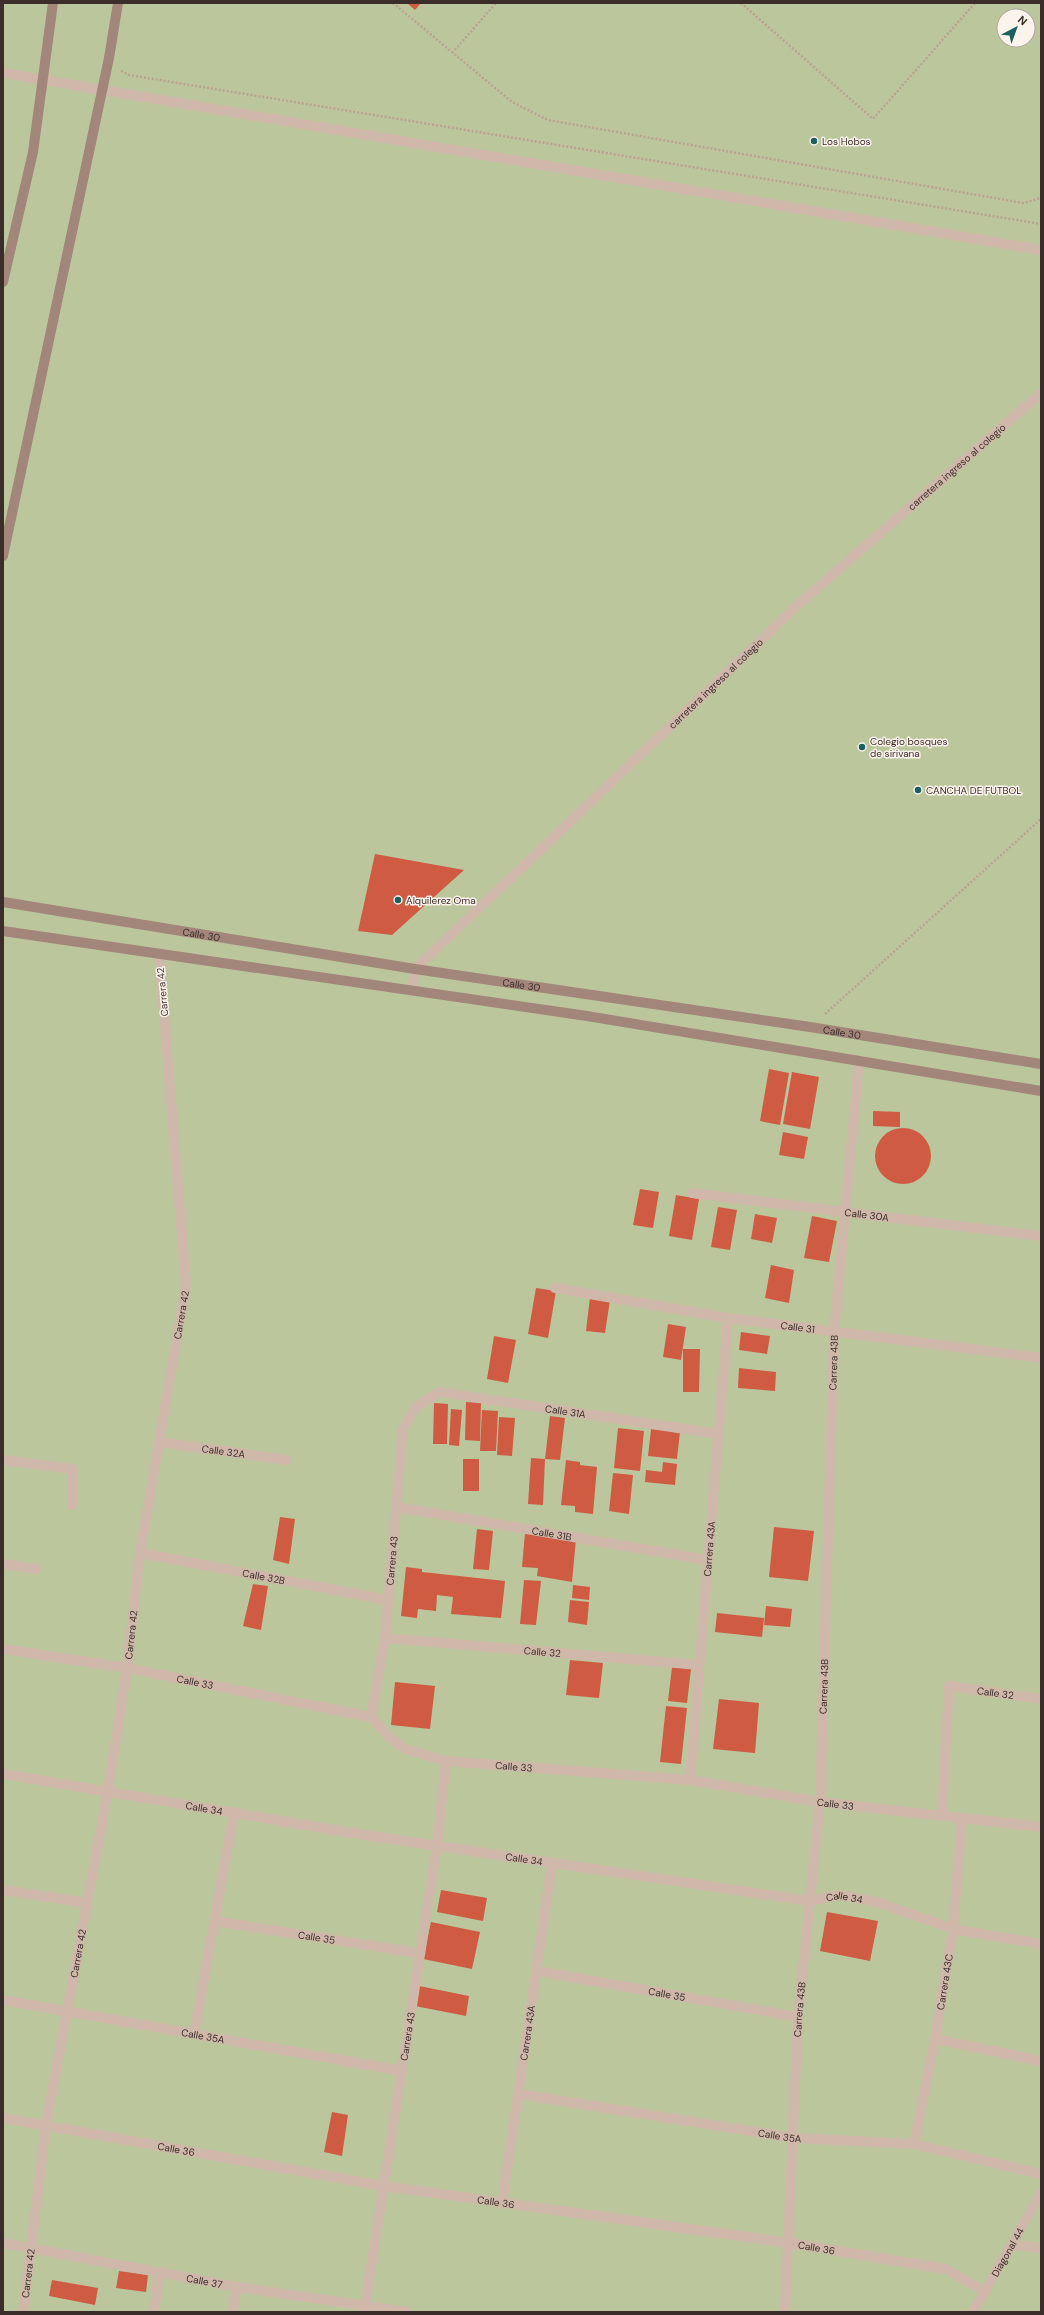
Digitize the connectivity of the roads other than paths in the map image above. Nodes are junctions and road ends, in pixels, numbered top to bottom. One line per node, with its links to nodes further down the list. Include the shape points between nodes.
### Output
1 (53, 3): 4 (main road)
2 (118, 3): 5 (main road)
3 (3, 73): 4 (street)
4 (42, 80): 5 (street); 7 (main road, via 33,152)
5 (102, 90): 6 (street); 9 (main road)
6 (1041, 250)
7 (3, 282)
8 (1041, 393): 13 (street, carretera ingreso al colegio, via 801,602)
9 (3, 556)
10 (3, 902): 13 (main road, Calle 30)
11 (3, 931): 12 (main road)
12 (159, 953): 14 (main road); 27 (street, Carrera 42, via 186,1285)
13 (415, 969): 14 (street); 16 (main road, Calle 30)
14 (412, 991): 15 (main road, via 595,1017)
15 (859, 1061): 17 (main road); 19 (street, Carrera 43B)
16 (1041, 1064)
17 (1041, 1091)
18 (692, 1193): 19 (street, Calle 30A)
19 (847, 1213): 20 (street, Calle 30A); 23 (street, Carrera 43B)
20 (1041, 1236)
21 (555, 1288): 22 (street, Calle 31)
22 (728, 1318): 23 (street, Calle 31); 26 (street, Carrera 43A)
23 (834, 1333): 24 (street, Calle 31); 47 (street, Carrera 43B)
24 (1041, 1358)
25 (416, 1407): 26 (street, Calle 31A, via 439,1392); 31 (street, Carrera 43, via 403,1428)
26 (718, 1434): 33 (street, Carrera 43A)
27 (159, 1442): 29 (street, Calle 32A); 32 (street, Carrera 42)
28 (3, 1460): 30 (street, via 73,1469)
29 (287, 1460)
30 (72, 1504)
31 (396, 1507): 33 (street, Calle 31B); 36 (street, Carrera 43)
32 (140, 1553): 36 (street, Calle 32B); 40 (street, Carrera 42)
33 (708, 1560): 39 (street, Carrera 43A)
34 (3, 1564): 35 (street)
35 (36, 1569)
36 (388, 1600): 37 (street, Carrera 43)
37 (385, 1638): 39 (street, Calle 32); 42 (street, Carrera 43)
38 (3, 1649): 40 (street, Calle 33)
39 (699, 1665): 45 (street, Carrera 43A)
40 (127, 1668): 42 (street, Calle 33); 46 (street, Carrera 42)
41 (1041, 1699): 49 (street, Calle 32, via 950,1686)
42 (371, 1717): 43 (street, Calle 33, via 389,1737 405,1749)
43 (446, 1761): 45 (street, Calle 33); 52 (street, Carrera 43)
44 (3, 1774): 46 (street, Calle 34)
45 (690, 1780): 47 (street, Calle 33)
46 (108, 1790): 48 (street, Calle 34); 56 (street, Carrera 42)
47 (820, 1802): 49 (street, Calle 33); 55 (street, Carrera 43B)
48 (234, 1812): 52 (street, Calle 34); 57 (street)
49 (942, 1816): 50 (street, Calle 33)
50 (962, 1818): 51 (street, Calle 33); 58 (street, Carrera 43C)
51 (1041, 1827)
52 (437, 1846): 53 (street, Calle 34); 60 (street, Carrera 43)
53 (552, 1862): 55 (street, Calle 34); 61 (street, Carrera 43A)
54 (3, 1890): 56 (street)
55 (809, 1901): 58 (street, Calle 34, via 839,1895 877,1902); 64 (street, Carrera 43B)
56 (87, 1903): 63 (street, Carrera 42)
57 (214, 1921): 60 (street, Calle 35); 65 (street)
58 (953, 1929): 59 (street, Calle 34); 66 (street, Carrera 43C)
59 (1041, 1944)
60 (418, 1953): 68 (street, Carrera 43)
61 (537, 1971): 64 (street, Calle 35); 69 (street, Carrera 43A)
62 (3, 2000): 63 (street, Calle 35A)
63 (66, 2009): 65 (street, Calle 35A); 71 (street, Carrera 42)
64 (798, 2018): 72 (street, Carrera 43B)
65 (194, 2034): 68 (street, Calle 35A)
66 (936, 2040): 67 (street); 73 (street, Carrera 43C)
67 (1041, 2061)
68 (402, 2071): 75 (street, Carrera 43)
69 (519, 2094): 72 (street, Calle 35A); 77 (street, Carrera 43A)
70 (3, 2118): 71 (street, Calle 36)
71 (46, 2125): 75 (street, Calle 36); 81 (street, Carrera 42)
72 (794, 2138): 73 (street, Calle 35A); 79 (street, Carrera 43B)
73 (914, 2144): 74 (street, Calle 35A)
74 (1041, 2174)
75 (384, 2186): 77 (street, Calle 36); 86 (street, Carrera 43)
76 (1041, 2193): 80 (street, Diagonal 44)
77 (502, 2204): 79 (street, Calle 36)
78 (3, 2243): 81 (street, Calle 37)
79 (790, 2243): 85 (street, Calle 36, via 946,2269); 91 (street, Carrera 43B)
80 (1012, 2244): 82 (street); 85 (street, Diagonal 44)
81 (32, 2247): 83 (street, Calle 37); 87 (street, Carrera 42)
82 (1041, 2248)
83 (160, 2272): 84 (street, Calle 37); 88 (street)
84 (237, 2287): 86 (street, Calle 37); 89 (street)
85 (986, 2292): 92 (street, Diagonal 44)
86 (364, 2309): 90 (street, Calle 37)
87 (23, 2312)
88 (154, 2312)
89 (233, 2312)
90 (407, 2312)
91 (785, 2312)
92 (973, 2312)

